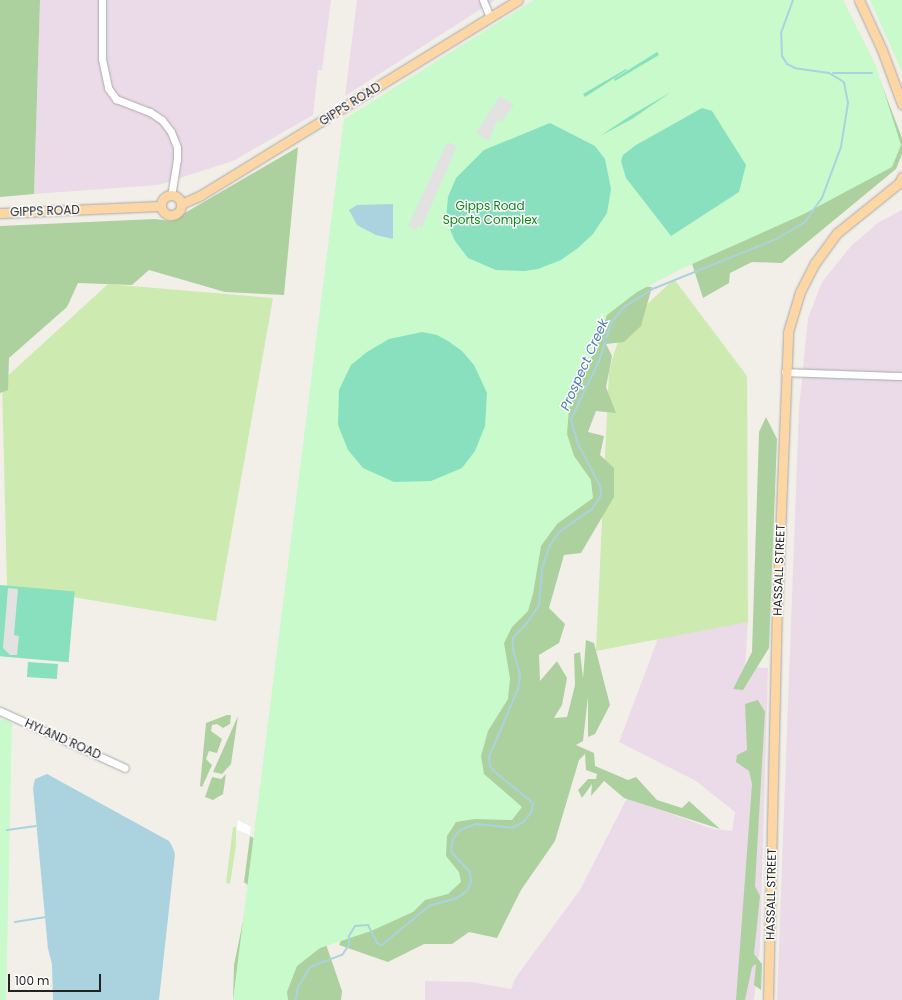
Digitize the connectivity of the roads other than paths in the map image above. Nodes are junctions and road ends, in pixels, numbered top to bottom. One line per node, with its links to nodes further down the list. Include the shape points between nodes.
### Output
1 (102, 0): 8 (street, via 102,59 108,88 116,99 150,112 162,120 171,132 177,147 177,159)
2 (483, 0): 5 (street)
3 (518, 0): 5 (main road, GIPPS ROAD)
4 (859, 0): 6 (main road, via 882,50)
5 (490, 17): 9 (main road, GIPPS ROAD, via 202,195)
6 (902, 104)
7 (901, 181): 12 (main road, HASSALL STREET, via 837,233 816,263 800,292 788,332)
8 (171, 195): 9 (main road); 10 (main road, via 163,200)
9 (181, 204): 10 (main road, via 174,215 165,213)
10 (161, 206): 11 (main road, GIPPS ROAD)
11 (0, 213)
12 (785, 372): 13 (street); 16 (main road, HASSALL STREET)
13 (902, 376)
14 (0, 711): 15 (street, HYLAND ROAD)
15 (125, 768)
16 (768, 1000)

